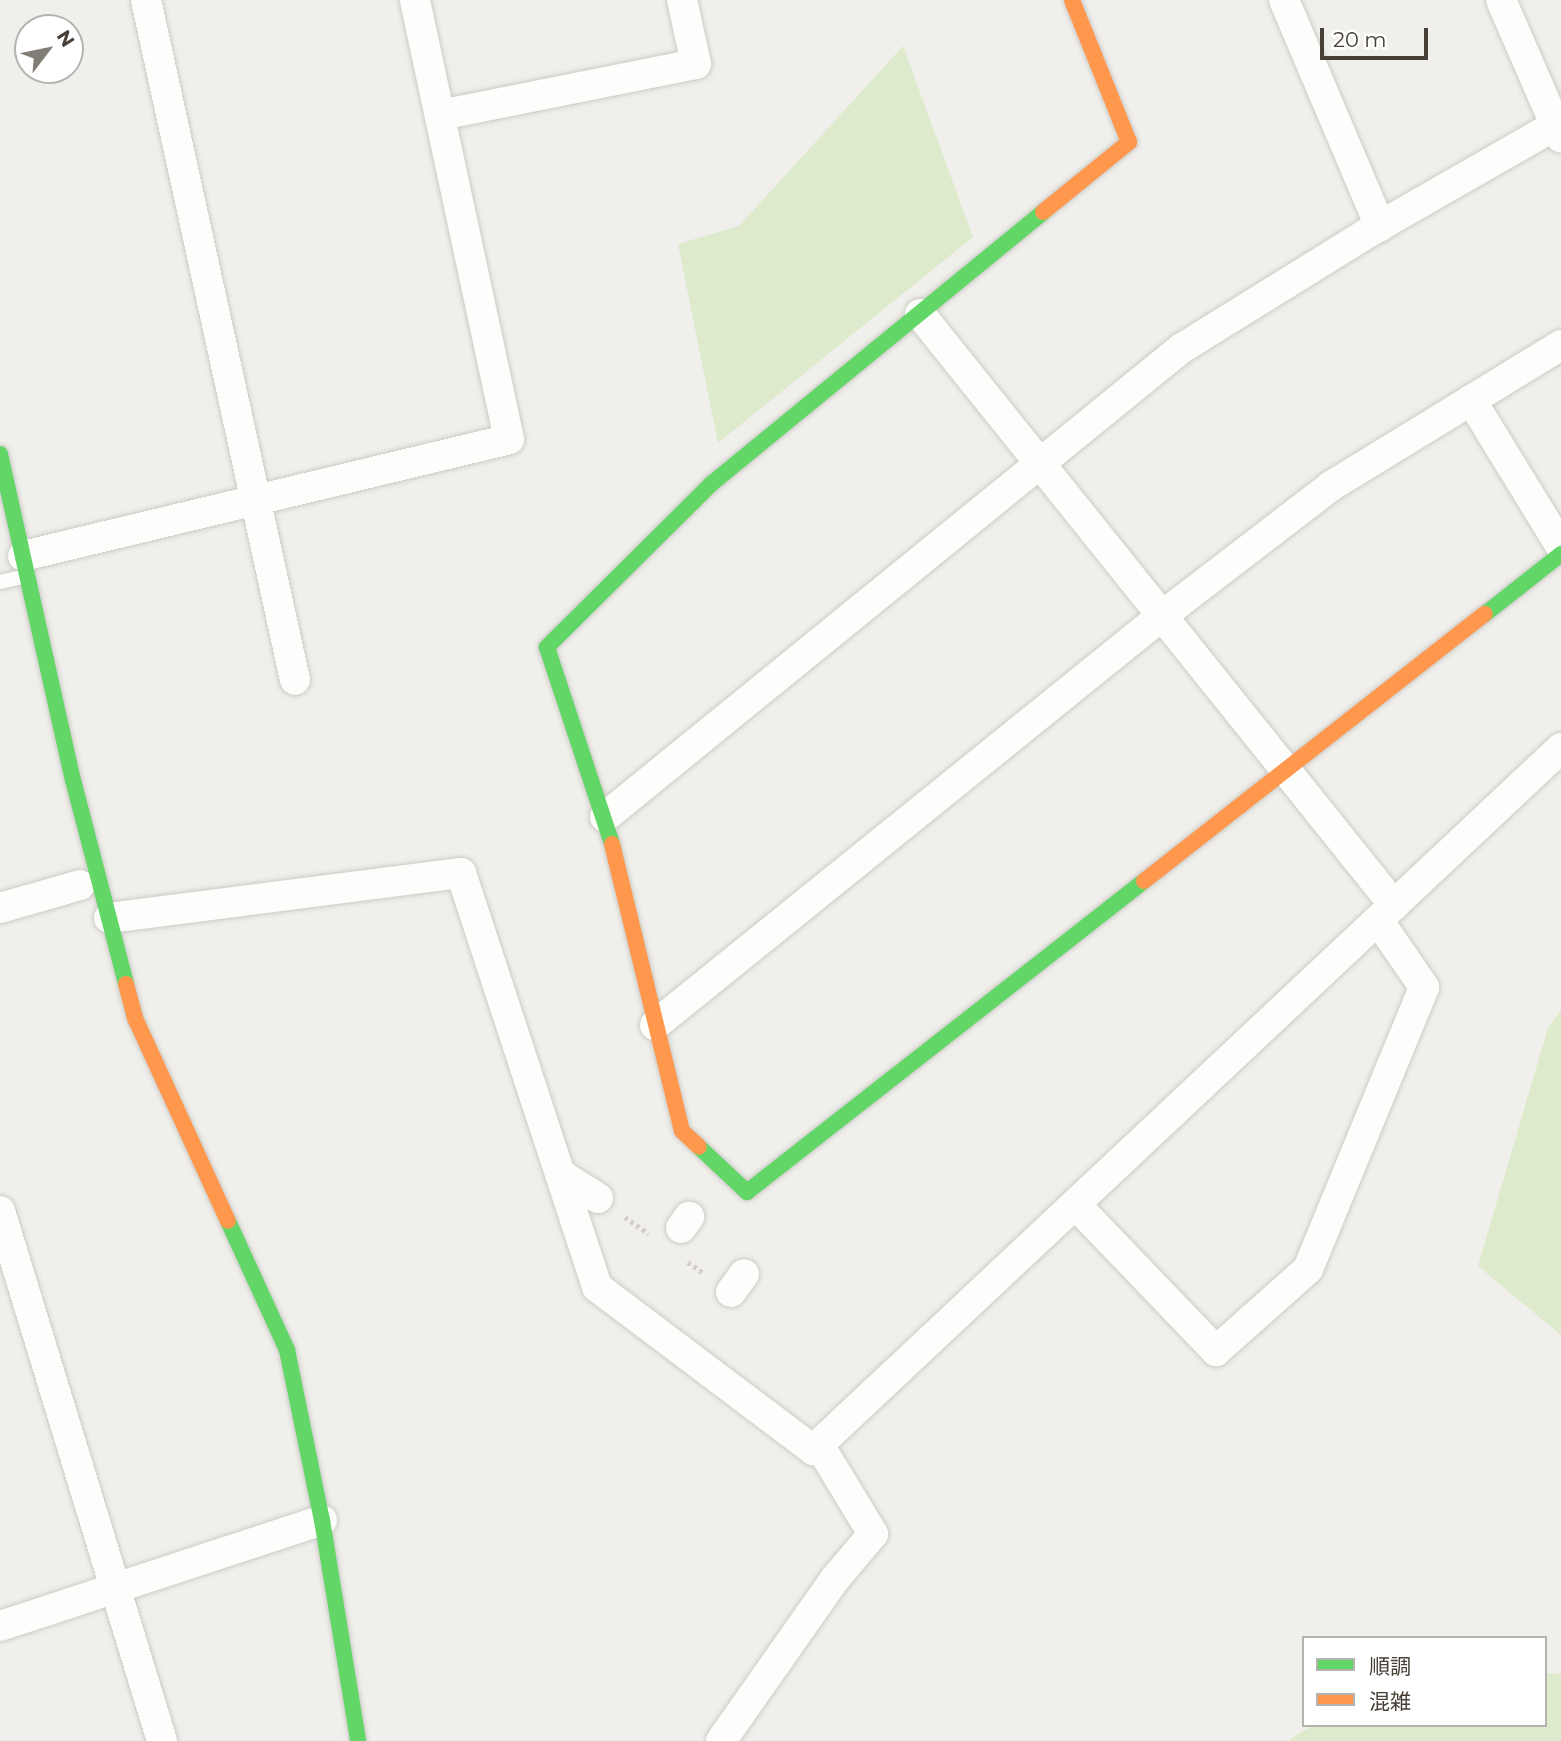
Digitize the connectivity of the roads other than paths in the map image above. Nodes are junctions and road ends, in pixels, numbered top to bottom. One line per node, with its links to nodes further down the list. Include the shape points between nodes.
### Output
1 (146, 0): 15 (street)
2 (415, 0): 7 (street)
3 (682, 0): 7 (street, via 696,64)
4 (1072, 0): 10 (street, via 1129,142)
5 (1284, 0): 9 (street)
6 (1501, 0): 8 (street)
7 (440, 115): 15 (street, via 509,439)
8 (1557, 132): 9 (street)
9 (1380, 226): 14 (street, via 1182,348)
10 (920, 314): 14 (street); 24 (street, via 711,484 547,647)
11 (1561, 345): 12 (street)
12 (1471, 400): 16 (street); 20 (street, via 1331,486)
13 (0, 454): 18 (street)
14 (1038, 463): 20 (street); 24 (street)
15 (255, 500): 18 (street); 21 (street)
16 (1561, 547)
17 (1561, 554): 23 (street)
18 (25, 566): 19 (lane); 28 (street)
19 (0, 582)
20 (1163, 615): 23 (street); 29 (street)
21 (295, 680)
22 (1561, 748): 27 (street)
23 (1286, 769): 27 (street); 29 (street, via 747,1192 721,1176 682,1131)
24 (605, 817): 29 (street)
25 (80, 885): 26 (street)
26 (0, 908)
27 (1386, 912): 32 (street); 32 (street, via 1424,987 1308,1269 1216,1351)
28 (109, 918): 30 (street, via 461,873); 35 (street, via 135,1018 287,1350)
29 (655, 1025)
30 (560, 1174): 31 (street); 34 (street, via 597,1287 813,1450)
31 (598, 1198)
32 (1075, 1204): 34 (street)
33 (0, 1211): 36 (street)
34 (819, 1445): 40 (street, via 873,1534 835,1579)
35 (322, 1520): 36 (street); 39 (street)
36 (115, 1587): 37 (street); 38 (street)
37 (0, 1626)
38 (162, 1741)
39 (358, 1741)
40 (722, 1741)

